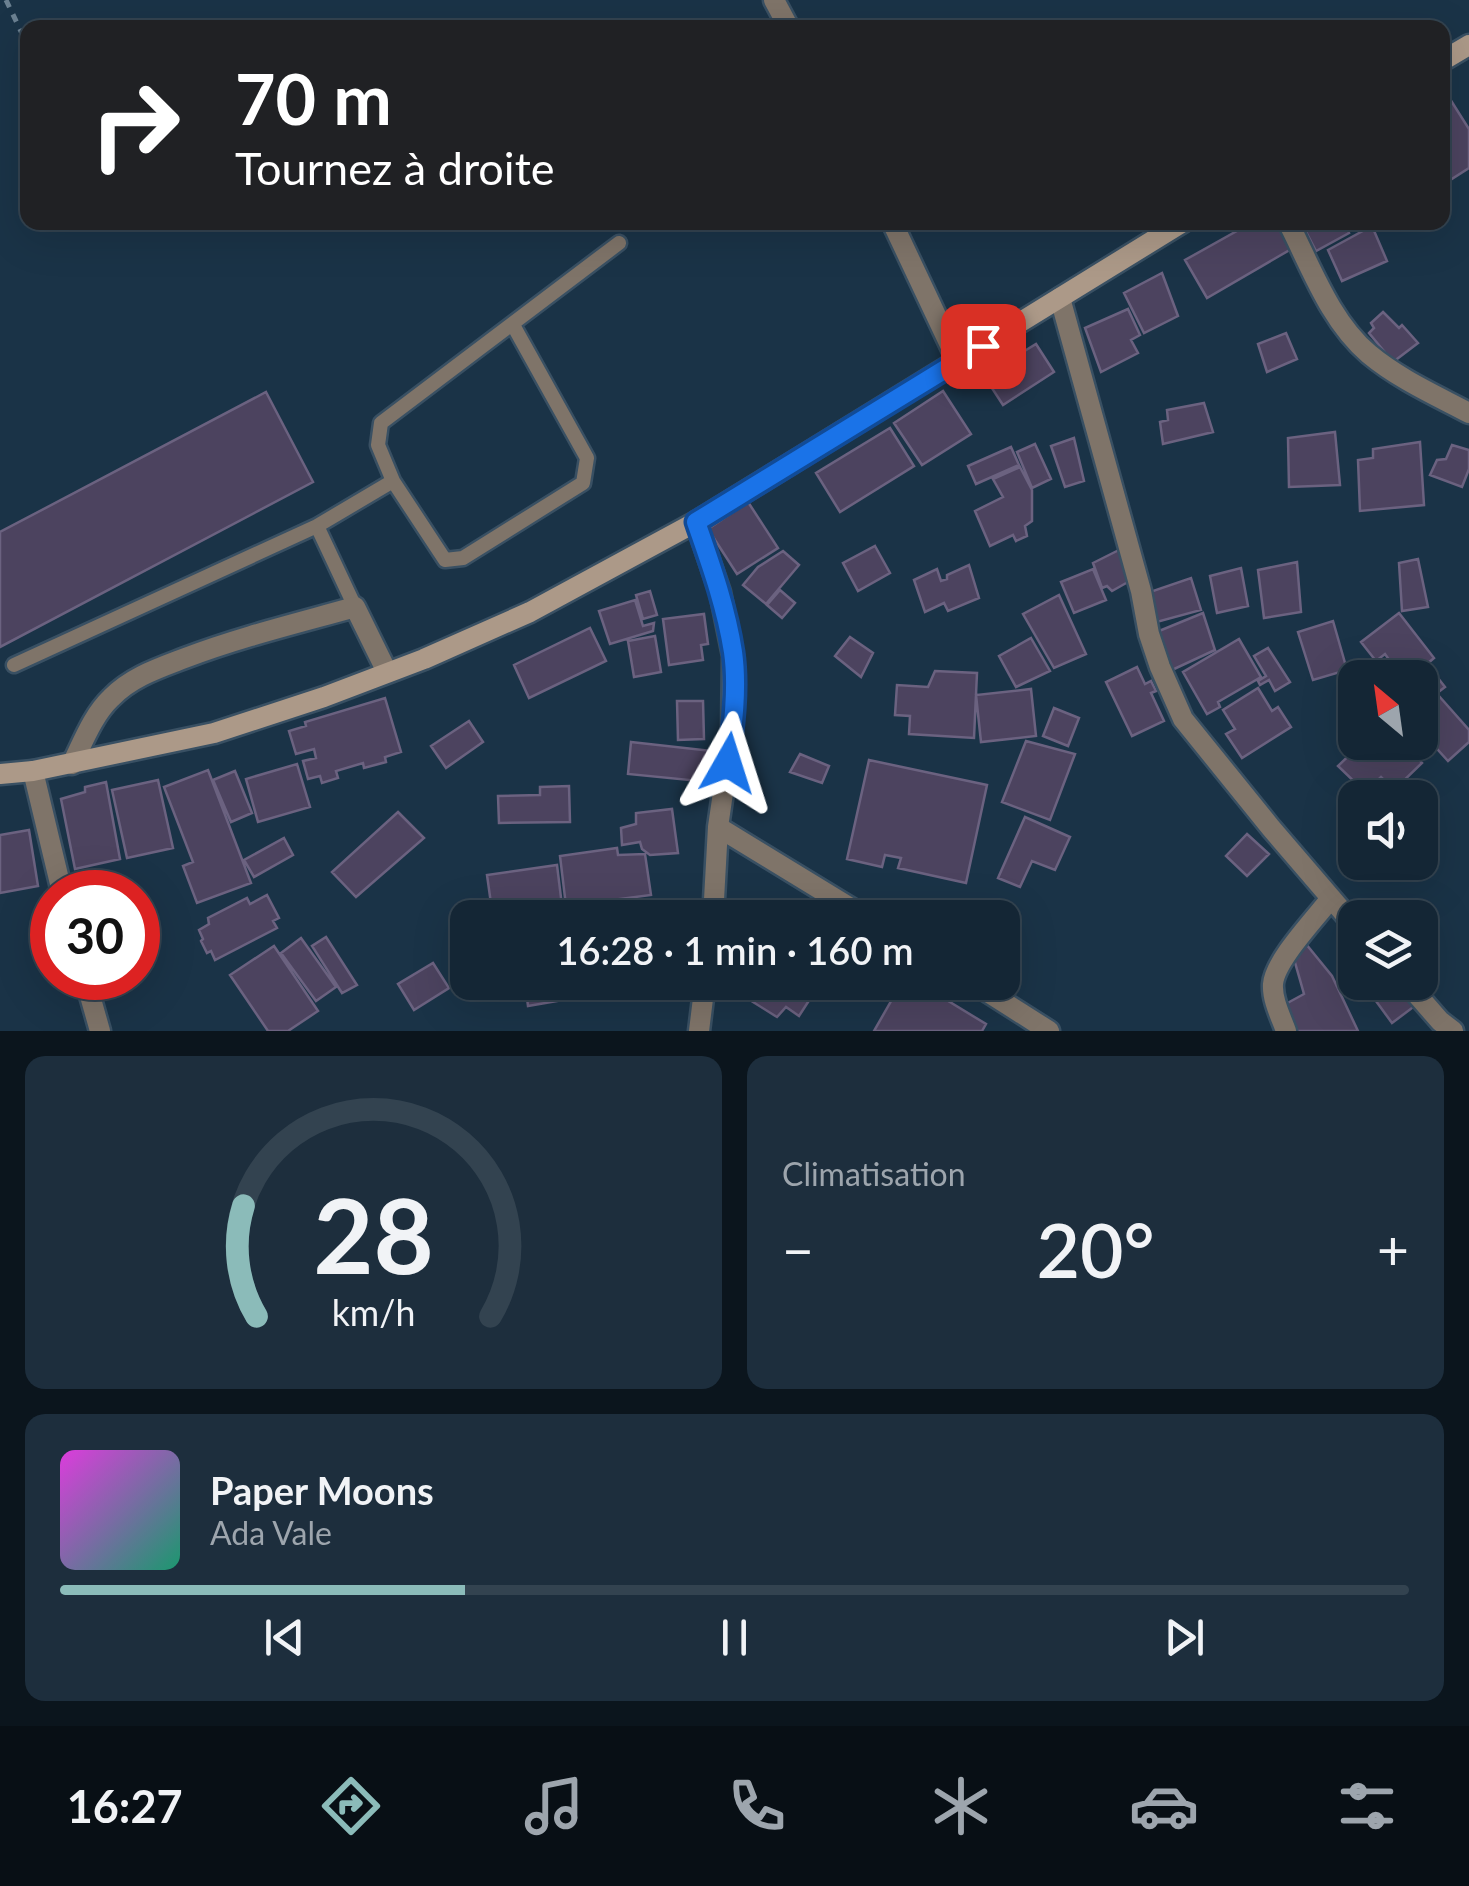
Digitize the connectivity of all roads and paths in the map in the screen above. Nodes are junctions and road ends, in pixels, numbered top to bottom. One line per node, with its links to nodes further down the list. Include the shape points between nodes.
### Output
1 (6, 0): 2 (path)
2 (20, 29)
3 (896, 230): 9 (street)
4 (1170, 230): 7 (street)
5 (1292, 230): 10 (street, via 1336,315 1366,352)
6 (619, 243): 8 (lane)
7 (1060, 298): 9 (street); 22 (street, via 1149,634 1183,719)
8 (513, 324): 11 (lane, via 380,423 378,444); 11 (lane, via 587,458 584,484 463,558 445,560)
9 (958, 362): 12 (street)
10 (1469, 413)
11 (394, 481): 13 (lane)
12 (696, 522): 16 (street, via 530,612); 20 (street, via 733,656 732,731)
13 (317, 526): 14 (lane); 15 (lane)
14 (354, 606): 16 (street); 17 (street, via 216,646 135,680 103,707)
15 (14, 665)
16 (387, 672): 17 (street, via 214,734)
17 (72, 764): 18 (street)
18 (34, 772): 19 (street); 21 (street)
19 (0, 774)
20 (718, 827): 23 (street); 24 (street)
21 (57, 870)
22 (1331, 898): 25 (street); 33 (street, via 1282,961 1273,984)
23 (713, 900)
24 (838, 900)
25 (1338, 906)
26 (91, 1000): 30 (street)
27 (703, 1000): 31 (street)
28 (1000, 1000): 32 (street)
29 (1422, 1000): 34 (street)
30 (100, 1031)
31 (699, 1031)
32 (1049, 1031)
33 (1286, 1031)
34 (1453, 1031)

